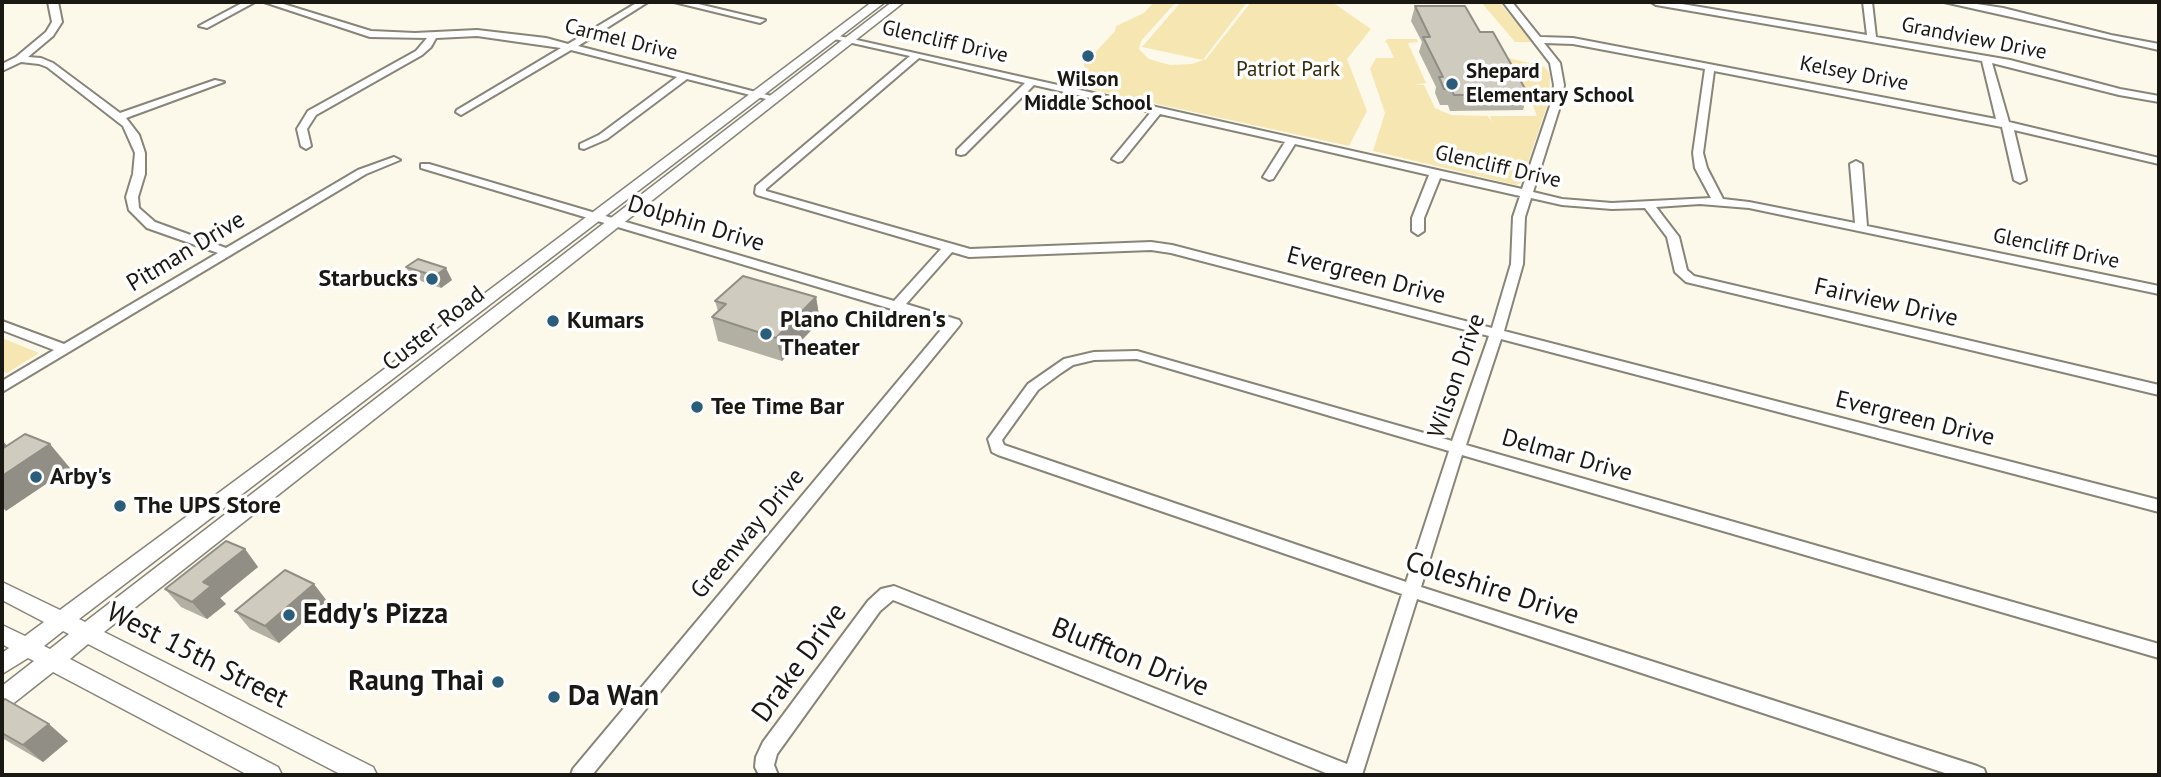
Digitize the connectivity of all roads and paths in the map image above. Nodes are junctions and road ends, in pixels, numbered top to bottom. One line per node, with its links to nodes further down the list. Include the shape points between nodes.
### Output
1 (54, 2): 22 (street, via 57,22 50,34)
2 (250, 2): 13 (street)
3 (269, 2): 14 (street, Carmel Drive, via 370,34)
4 (644, 2): 19 (street)
5 (679, 2): 12 (street)
6 (879, 2): 15 (main road, Custer Road)
7 (899, 2): 16 (main road, Custer Road)
8 (1507, 2): 17 (street, Wilson Drive)
9 (1656, 2): 18 (street, Grandview Drive)
10 (1868, 2): 18 (street)
11 (1949, 2): 20 (street)
12 (760, 20)
13 (204, 26)
14 (433, 35): 19 (street, Carmel Drive, via 503,34); 36 (street, via 419,53 312,113 302,129)
15 (833, 36): 16 (street, Glencliff Drive); 29 (main road, Custer Road)
16 (849, 40): 21 (street, Glencliff Drive); 29 (main road, Custer Road)
17 (1540, 40): 24 (street, Kelsey Drive, via 1573,41); 47 (street, Wilson Drive, via 1555,63 1559,85)
18 (1872, 40): 23 (street, Grandview Drive)
19 (568, 47): 26 (street, Carmel Drive); 32 (street)
20 (2159, 47)
21 (916, 55): 27 (street, Glencliff Drive); 54 (street, Evergreen Drive, via 760,188 761,194)
22 (19, 59): 25 (street); 33 (street, via 50,65)
23 (1986, 59): 30 (street, Grandview Drive); 34 (street)
24 (1710, 67): 34 (street, Kelsey Drive); 48 (street, via 1698,153)
25 (2, 68)
26 (685, 76): 29 (street, Carmel Drive); 37 (street)
27 (1032, 81): 31 (street, Glencliff Drive); 38 (street)
28 (219, 82): 33 (street)
29 (766, 96): 50 (main road, Custer Road); 51 (main road, Custer Road)
30 (2159, 99)
31 (1158, 110): 35 (street, Glencliff Drive); 39 (street)
32 (461, 112)
33 (120, 117): 55 (street, via 140,153 132,197 139,217)
34 (2005, 124): 41 (street, Kelsey Drive); 46 (street)
35 (1292, 140): 44 (street, Glencliff Drive); 45 (street)
36 (306, 146)
37 (584, 146)
38 (961, 152)
39 (1118, 159)
40 (394, 160): 55 (street, Pitman Drive, via 362,172)
41 (2159, 161)
42 (1856, 164): 52 (street)
43 (425, 166): 50 (street, Dolphin Drive)
44 (1436, 173): 47 (street, Glencliff Drive); 53 (street, via 1418,218)
45 (1269, 177)
46 (2020, 180)
47 (1527, 194): 49 (street, Glencliff Drive, via 1587,205); 62 (street, Wilson Drive, via 1519,217 1517,264)
48 (1719, 202): 49 (street, Glencliff Drive); 52 (street, Glencliff Drive)
49 (1648, 204): 65 (street, Fairview Drive, via 1673,237 1681,272 1690,279)
50 (597, 216): 51 (street, Dolphin Drive); 58 (main road, Custer Road)
51 (615, 222): 57 (street, Dolphin Drive); 60 (main road, Custer Road)
52 (1861, 227): 56 (street, Glencliff Drive)
53 (1418, 231)
54 (948, 249): 57 (street); 62 (street, Evergreen Drive, via 983,254 1161,246)
55 (227, 252): 63 (street, Pitman Drive)
56 (2159, 290)
57 (897, 306): 59 (street, Dolphin Drive)
58 (464, 318): 60 (main road); 68 (main road, Custer Road)
59 (954, 323): 85 (street, Greenway Drive)
60 (483, 324): 69 (main road, Custer Road)
61 (2, 325): 63 (street)
62 (1496, 335): 67 (street, Wilson Drive); 70 (street, Evergreen Drive)
63 (65, 349): 64 (street, Pitman Drive)
64 (2, 387)
65 (2159, 390)
66 (995, 444): 67 (street, Delmar Drive, via 1043,378 1081,358 1121,354 1152,358); 72 (street, Coleshire Drive, via 1003,451)
67 (1457, 448): 72 (street, Wilson Drive); 78 (street, Delmar Drive)
68 (285, 454): 69 (main road); 74 (main road, Custer Road)
69 (306, 463): 76 (main road, Custer Road)
70 (2159, 506)
71 (2, 590): 74 (main road, West 15th Street)
72 (1412, 591): 86 (street, Wilson Drive); 87 (street, Coleshire Drive)
73 (887, 594): 82 (street, Drake Drive, via 770,748); 86 (street, Bluffton Drive, via 901,595)
74 (60, 621): 76 (main road, West 15th Street); 77 (main road, Custer Road)
75 (2, 634): 77 (main road)
76 (86, 634): 79 (main road, Custer Road); 84 (main road, West 15th Street)
77 (26, 647): 79 (main road); 80 (main road, Custer Road)
78 (2159, 651)
79 (51, 661): 81 (main road, Custer Road); 83 (main road)
80 (2, 664)
81 (2, 699)
82 (766, 771)
83 (271, 775)
84 (365, 775)
85 (580, 775)
86 (1353, 775)
87 (1977, 775)

